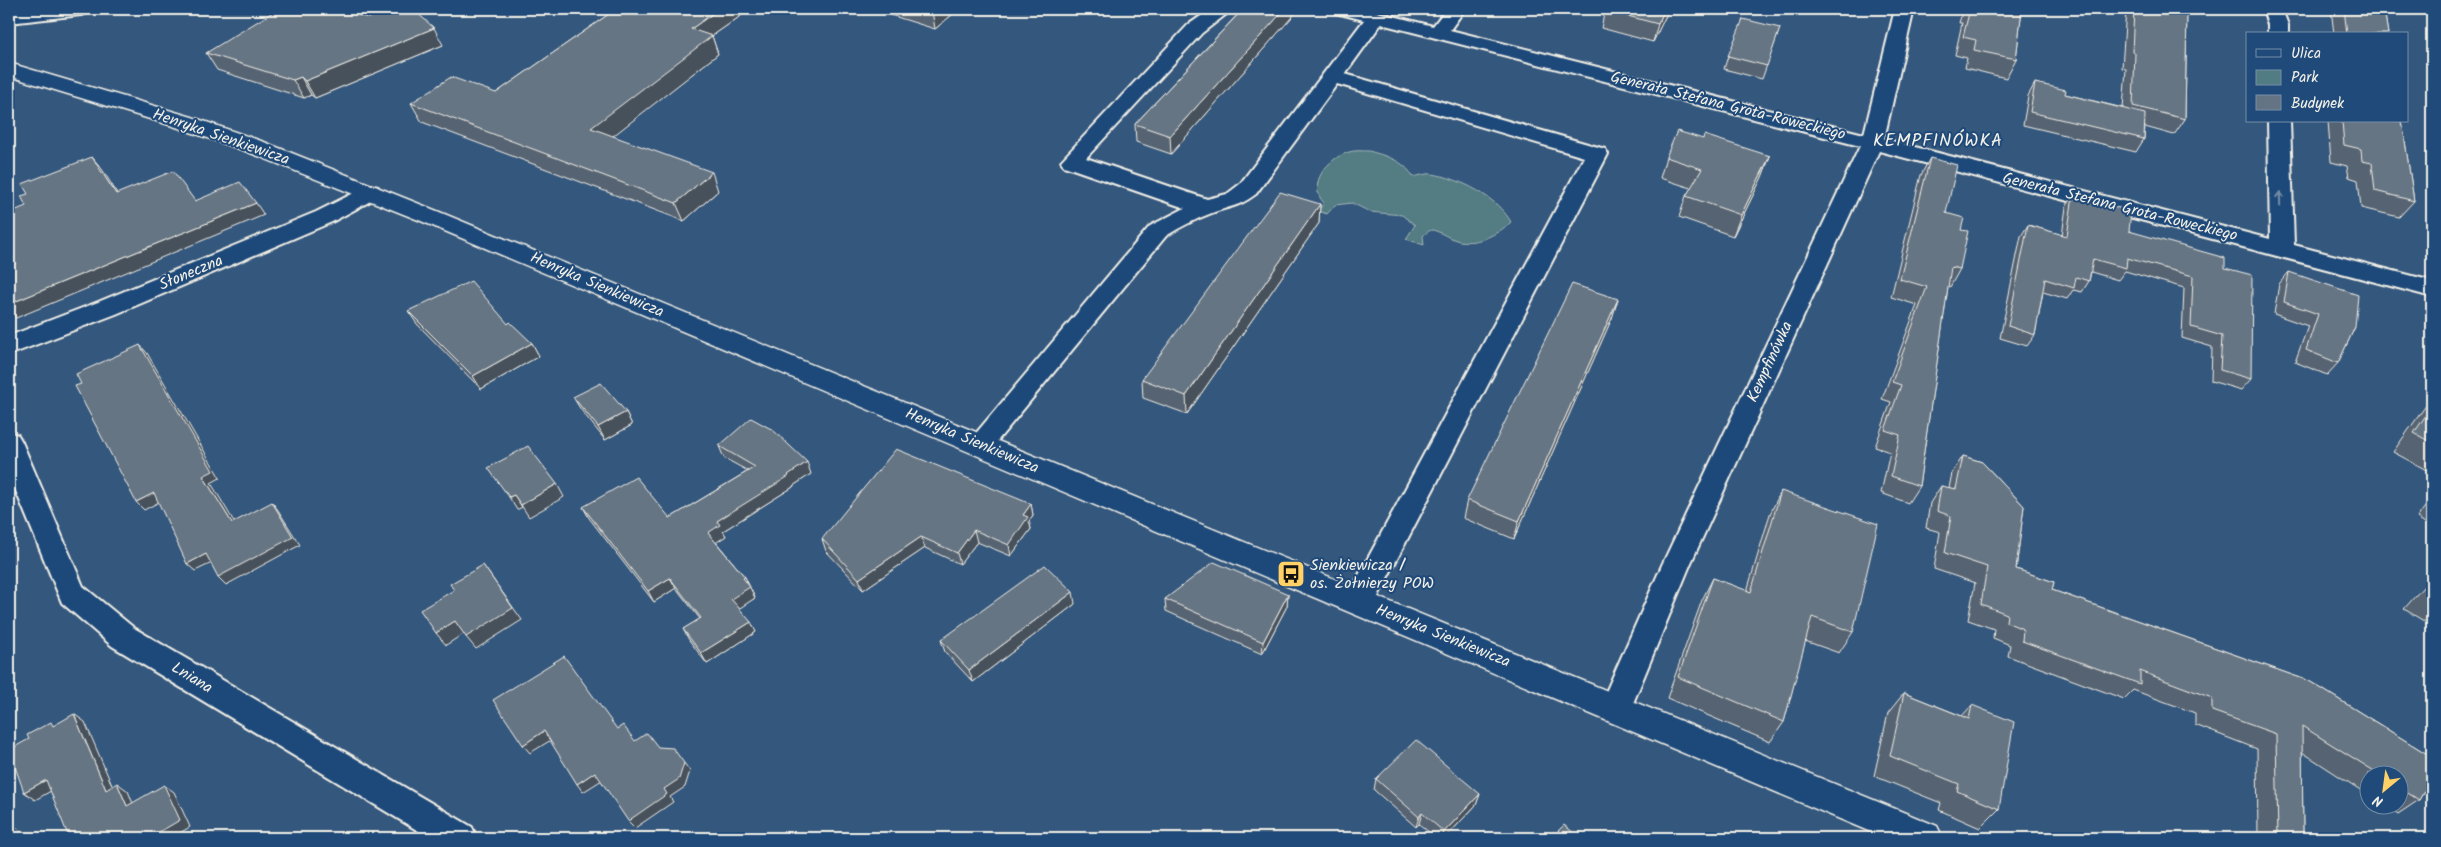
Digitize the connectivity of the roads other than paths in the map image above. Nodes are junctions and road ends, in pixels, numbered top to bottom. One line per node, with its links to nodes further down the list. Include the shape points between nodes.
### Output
1 (81, 9): 7 (street)
2 (1223, 9): 16 (street, via 1195,29 1072,161)
3 (1343, 9): 8 (street, Generała Stefana Grota-Roweckiego)
4 (1456, 9): 10 (street)
5 (1905, 9): 14 (street, Kempfinówka)
6 (2273, 9): 9 (street)
7 (9, 16)
8 (1376, 18): 10 (street, Generała Stefana Grota-Roweckiego); 12 (street)
9 (2278, 32)
10 (1437, 34): 14 (street, Generała Stefana Grota-Roweckiego)
11 (9, 69): 15 (street, Henryka Sienkiewicza, via 184,122)
12 (1330, 76): 16 (street, via 1248,189 1235,199); 22 (street, via 1597,154)
13 (2279, 122): 17 (street, one-way to 13)
14 (1872, 142): 17 (street, Generała Stefana Grota-Roweckiego); 23 (street, Kempfinówka, via 1676,565)
15 (370, 192): 19 (street, Słoneczna, via 292,231); 21 (street, Henryka Sienkiewicza)
16 (1206, 207): 21 (street, via 1158,232)
17 (2282, 248): 18 (street, Generała Stefana Grota-Roweckiego)
18 (2432, 289)
19 (9, 346)
20 (9, 442): 24 (street, Lniana, via 72,594 123,637)
21 (980, 444): 22 (street, Henryka Sienkiewicza)
22 (1361, 603): 23 (street, Henryka Sienkiewicza)
23 (1615, 708): 25 (street, Henryka Sienkiewicza)
24 (460, 838)
25 (1925, 838)

